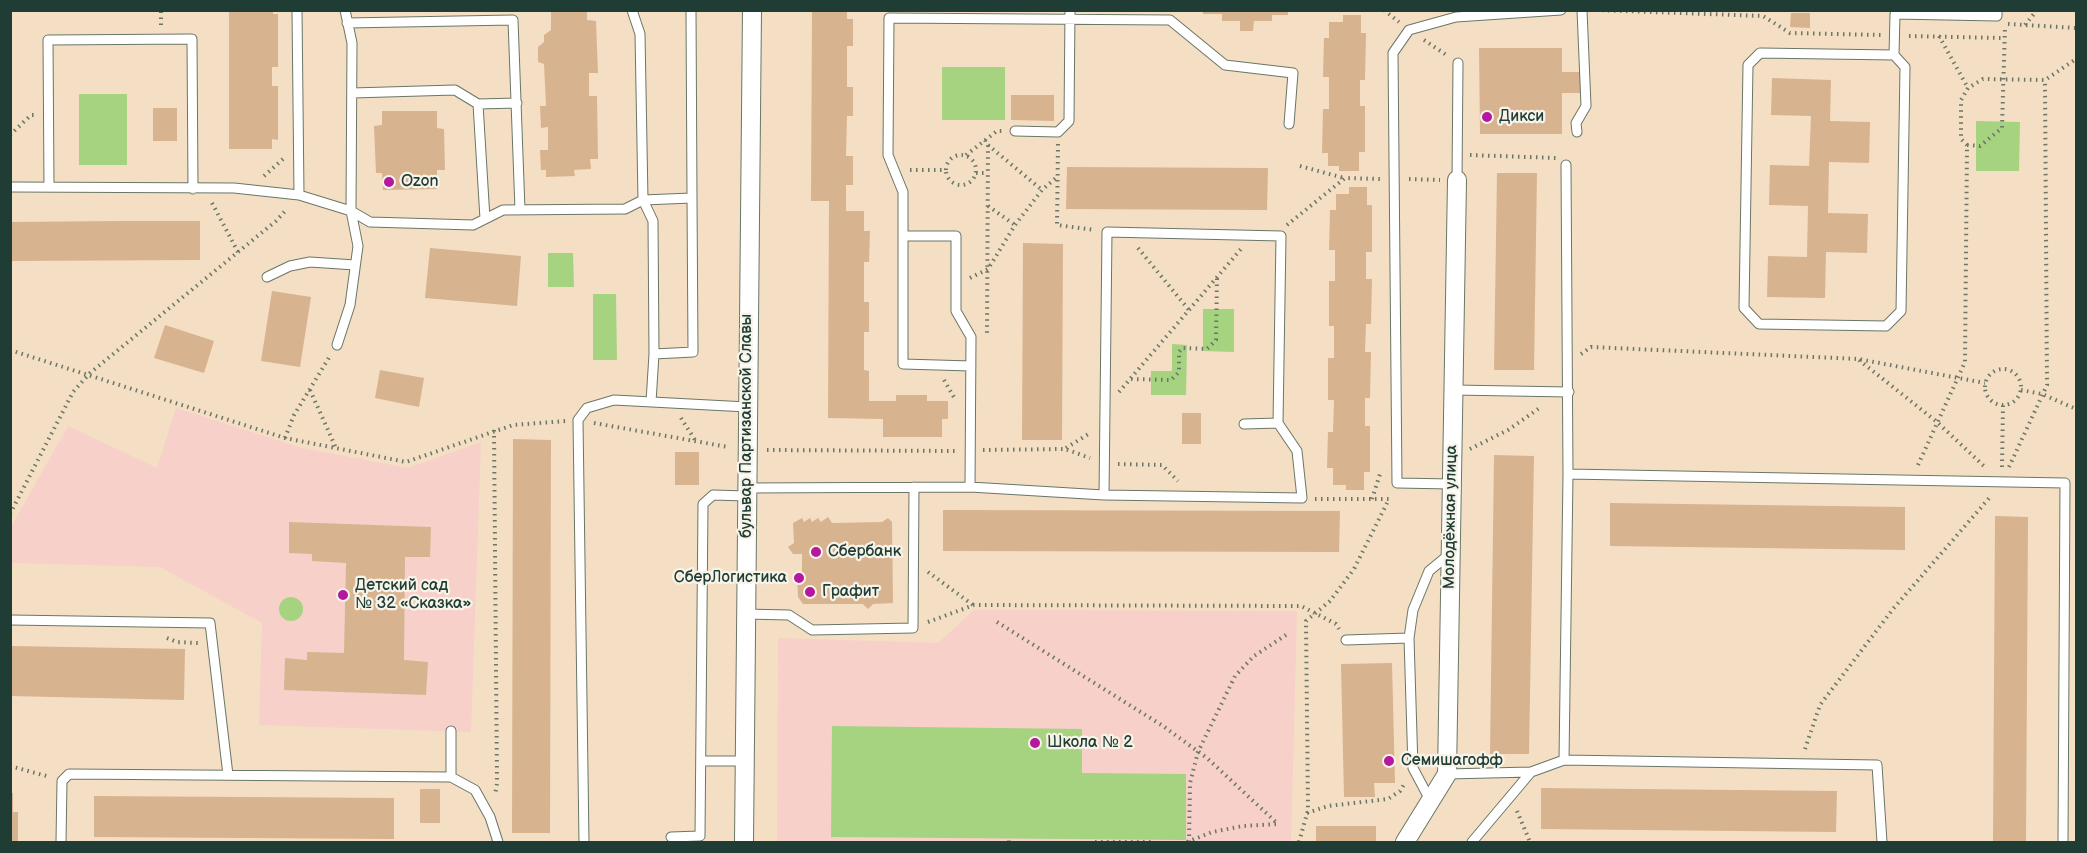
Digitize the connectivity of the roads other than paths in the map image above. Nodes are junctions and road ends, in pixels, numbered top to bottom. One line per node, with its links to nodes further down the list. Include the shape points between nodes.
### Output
1 (297, 10): 25 (lane)
2 (345, 10): 11 (lane)
3 (632, 10): 27 (lane, via 640,34)
4 (691, 10): 26 (lane)
5 (752, 10): 40 (street, бульвар Партизанской Славы)
6 (1562, 10): 9 (lane)
7 (1582, 10): 19 (lane, via 1586,106 1576,123)
8 (1997, 10): 12 (lane, via 1997,16 1895,14)
9 (1524, 12): 45 (lane, via 1456,17 1409,30 1393,53 1397,483)
10 (1070, 15): 17 (lane, via 1170,20 1225,65 1293,73); 18 (lane, via 1069,121 1058,132); 31 (lane, via 889,18 888,155 903,192)
11 (347, 23): 14 (lane, via 352,43); 15 (lane, via 513,20)
12 (1894, 55): 12 (lane, via 1905,68 1901,311 1886,326 1759,324 1744,308 1748,64 1760,53)
13 (1458, 63): 21 (lane)
14 (352, 93): 16 (lane, via 455,90); 29 (lane)
15 (517, 103): 16 (lane); 28 (lane)
16 (478, 104): 30 (lane)
17 (1289, 124)
18 (1015, 131)
19 (1576, 132)
20 (1566, 165): 38 (lane)
21 (1457, 180): 37 (street, Молодёжная улица)
22 (10, 187): 23 (lane)
23 (49, 187): 24 (lane); 24 (lane, via 48,40 192,39)
24 (193, 189): 25 (lane)
25 (299, 195): 29 (lane)
26 (692, 198): 27 (lane); 35 (lane, via 693,352)
27 (643, 200): 28 (lane, via 625,209); 35 (lane, via 652,221)
28 (520, 210): 30 (lane, via 503,210)
29 (351, 211): 30 (lane, via 370,222 473,225); 32 (lane, via 357,246)
30 (485, 219)
31 (903, 236): 36 (lane, via 956,236 956,311 971,337); 36 (lane, via 903,364)
32 (355, 266): 33 (lane, via 310,262); 34 (lane, via 350,305)
33 (267, 277)
34 (337, 345)
35 (654, 354): 39 (lane)
36 (971, 366): 48 (lane)
37 (1454, 390): 38 (lane); 45 (street, Молодёжная улица)
38 (1569, 392): 43 (lane)
39 (651, 402): 40 (lane); 68 (lane, via 614,400 586,408 578,420)
40 (747, 407): 49 (street, бульвар Партизанской Славы)
41 (1278, 423): 42 (lane); 50 (lane, via 1297,451 1302,498); 50 (lane, via 1281,236 1107,232)
42 (1244, 424)
43 (1568, 474): 44 (lane); 58 (lane)
44 (2065, 483): 46 (lane); 73 (lane)
45 (1452, 484): 51 (street, Молодёжная улица)
46 (2076, 484)
47 (914, 487): 48 (lane); 49 (lane); 52 (lane, via 913,628 812,630 789,615)
48 (970, 487): 50 (lane)
49 (746, 492): 52 (street, бульвар Партизанской Славы); 59 (lane, via 713,495 704,504)
50 (1104, 495)
51 (1451, 553): 54 (lane, via 1429,572 1413,610); 61 (street, Молодёжная улица)
52 (745, 614): 57 (street, бульвар Партизанской Славы)
53 (10, 620): 62 (lane, via 210,623)
54 (1409, 638): 55 (lane); 64 (lane, via 1413,768)
55 (1346, 640)
56 (452, 731): 63 (lane)
57 (744, 760): 59 (lane); 69 (street, бульвар Партизанской Славы)
58 (1564, 760): 60 (lane); 72 (lane, via 1877,765)
59 (701, 761): 65 (lane, via 700,836)
60 (1532, 772): 61 (lane); 71 (lane)
61 (1447, 774): 64 (street)
62 (228, 775): 63 (lane); 66 (lane, via 69,774 62,781)
63 (451, 777): 67 (lane, via 476,790)
64 (1430, 800): 70 (street)
65 (670, 837)
66 (62, 843)
67 (498, 843)
68 (584, 843)
69 (744, 843)
70 (1405, 843)
71 (1472, 843)
72 (1882, 843)
73 (2063, 843)

